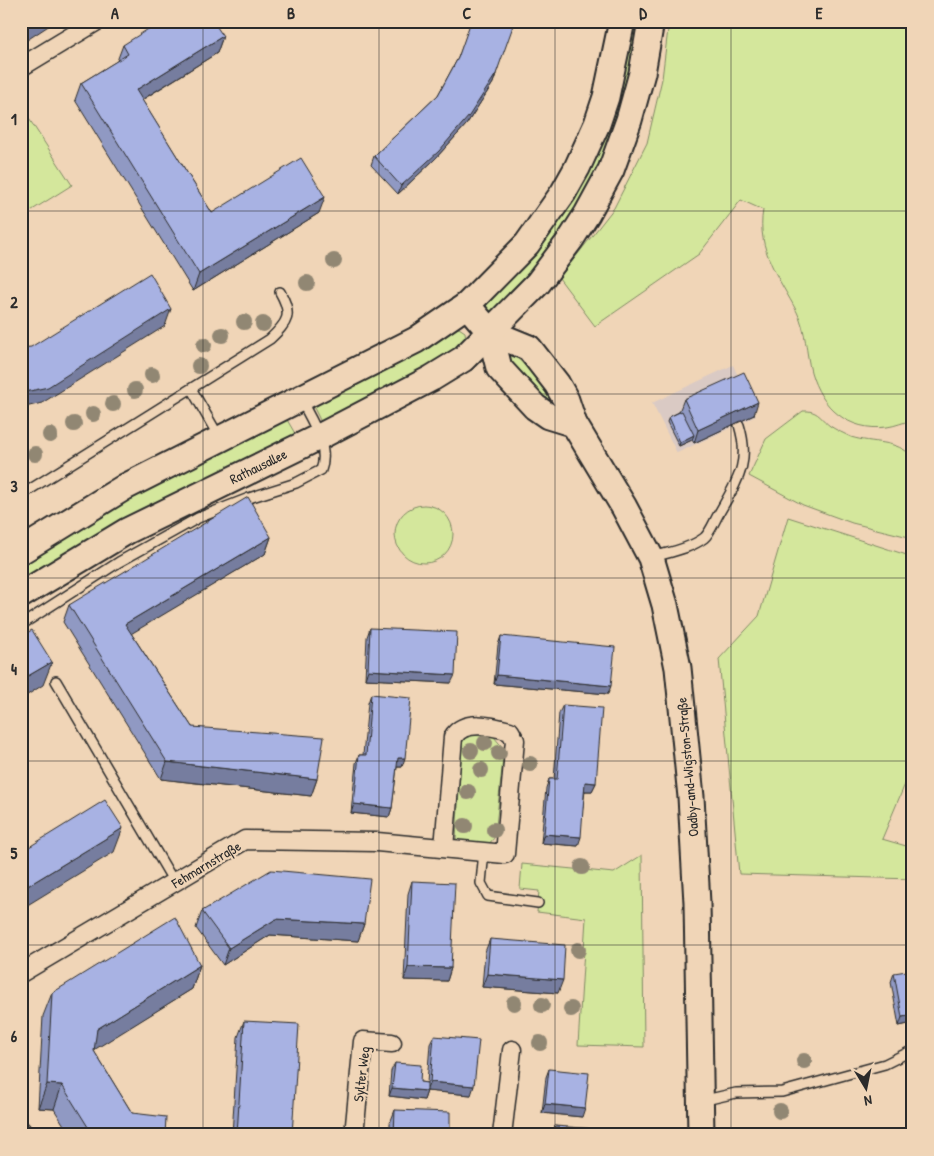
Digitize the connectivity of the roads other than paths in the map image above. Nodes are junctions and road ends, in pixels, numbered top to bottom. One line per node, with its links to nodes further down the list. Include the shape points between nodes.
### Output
1 (97, 21): 4 (street)
2 (622, 21): 6 (main road, via 606,97 577,168 527,244)
3 (651, 21): 7 (main road, via 635,102 604,184 555,262)
4 (21, 67)
5 (280, 292): 8 (lane, via 288,310 284,326 270,339)
6 (467, 305): 7 (main road, Oadby-and-Wigston-Straße); 9 (main road, via 416,340)
7 (490, 332): 10 (main road, Oadby-and-Wigston-Straße, via 529,348 557,384); 10 (main road, Oadby-and-Wigston-Straße, via 499,368 535,407 548,416); 12 (main road, Rathausallee, via 464,359)
8 (192, 390): 13 (lane); 14 (lane)
9 (301, 399): 12 (lane); 13 (main road)
10 (574, 424): 16 (main road, Oadby-and-Wigston-Straße)
11 (739, 424): 16 (lane, via 745,444 743,462 736,483 705,537 687,548)
12 (319, 437): 17 (main road, Rathausallee, via 144,522); 18 (lane, via 324,464 310,478 198,518 119,562)
13 (220, 439): 15 (main road, via 125,487)
14 (21, 495)
15 (21, 551)
16 (651, 558): 28 (main road, Oadby-and-Wigston-Straße, via 672,636 685,729 697,903)
17 (21, 595)
18 (21, 625)
19 (56, 681): 22 (lane)
20 (444, 848): 21 (street, Fehmarnstraße); 21 (street, Fehmarnstraße, via 453,737 457,730 469,725 510,731 515,740 505,854); 22 (street, Fehmarnstraße, via 377,842 245,840)
21 (484, 852): 23 (lane, via 481,883 488,896)
22 (174, 882): 24 (street, Fehmarnstraße)
23 (538, 903)
24 (21, 973)
25 (392, 1043): 31 (street, Sylter Weg, via 363,1041)
26 (512, 1050): 32 (street)
27 (913, 1050): 28 (lane, via 884,1064 782,1092 736,1093)
28 (701, 1101): 33 (main road, Oadby-and-Wigston-Straße)
29 (21, 1130): 30 (street)
30 (24, 1135)
31 (354, 1135)
32 (502, 1135)
33 (701, 1135)

